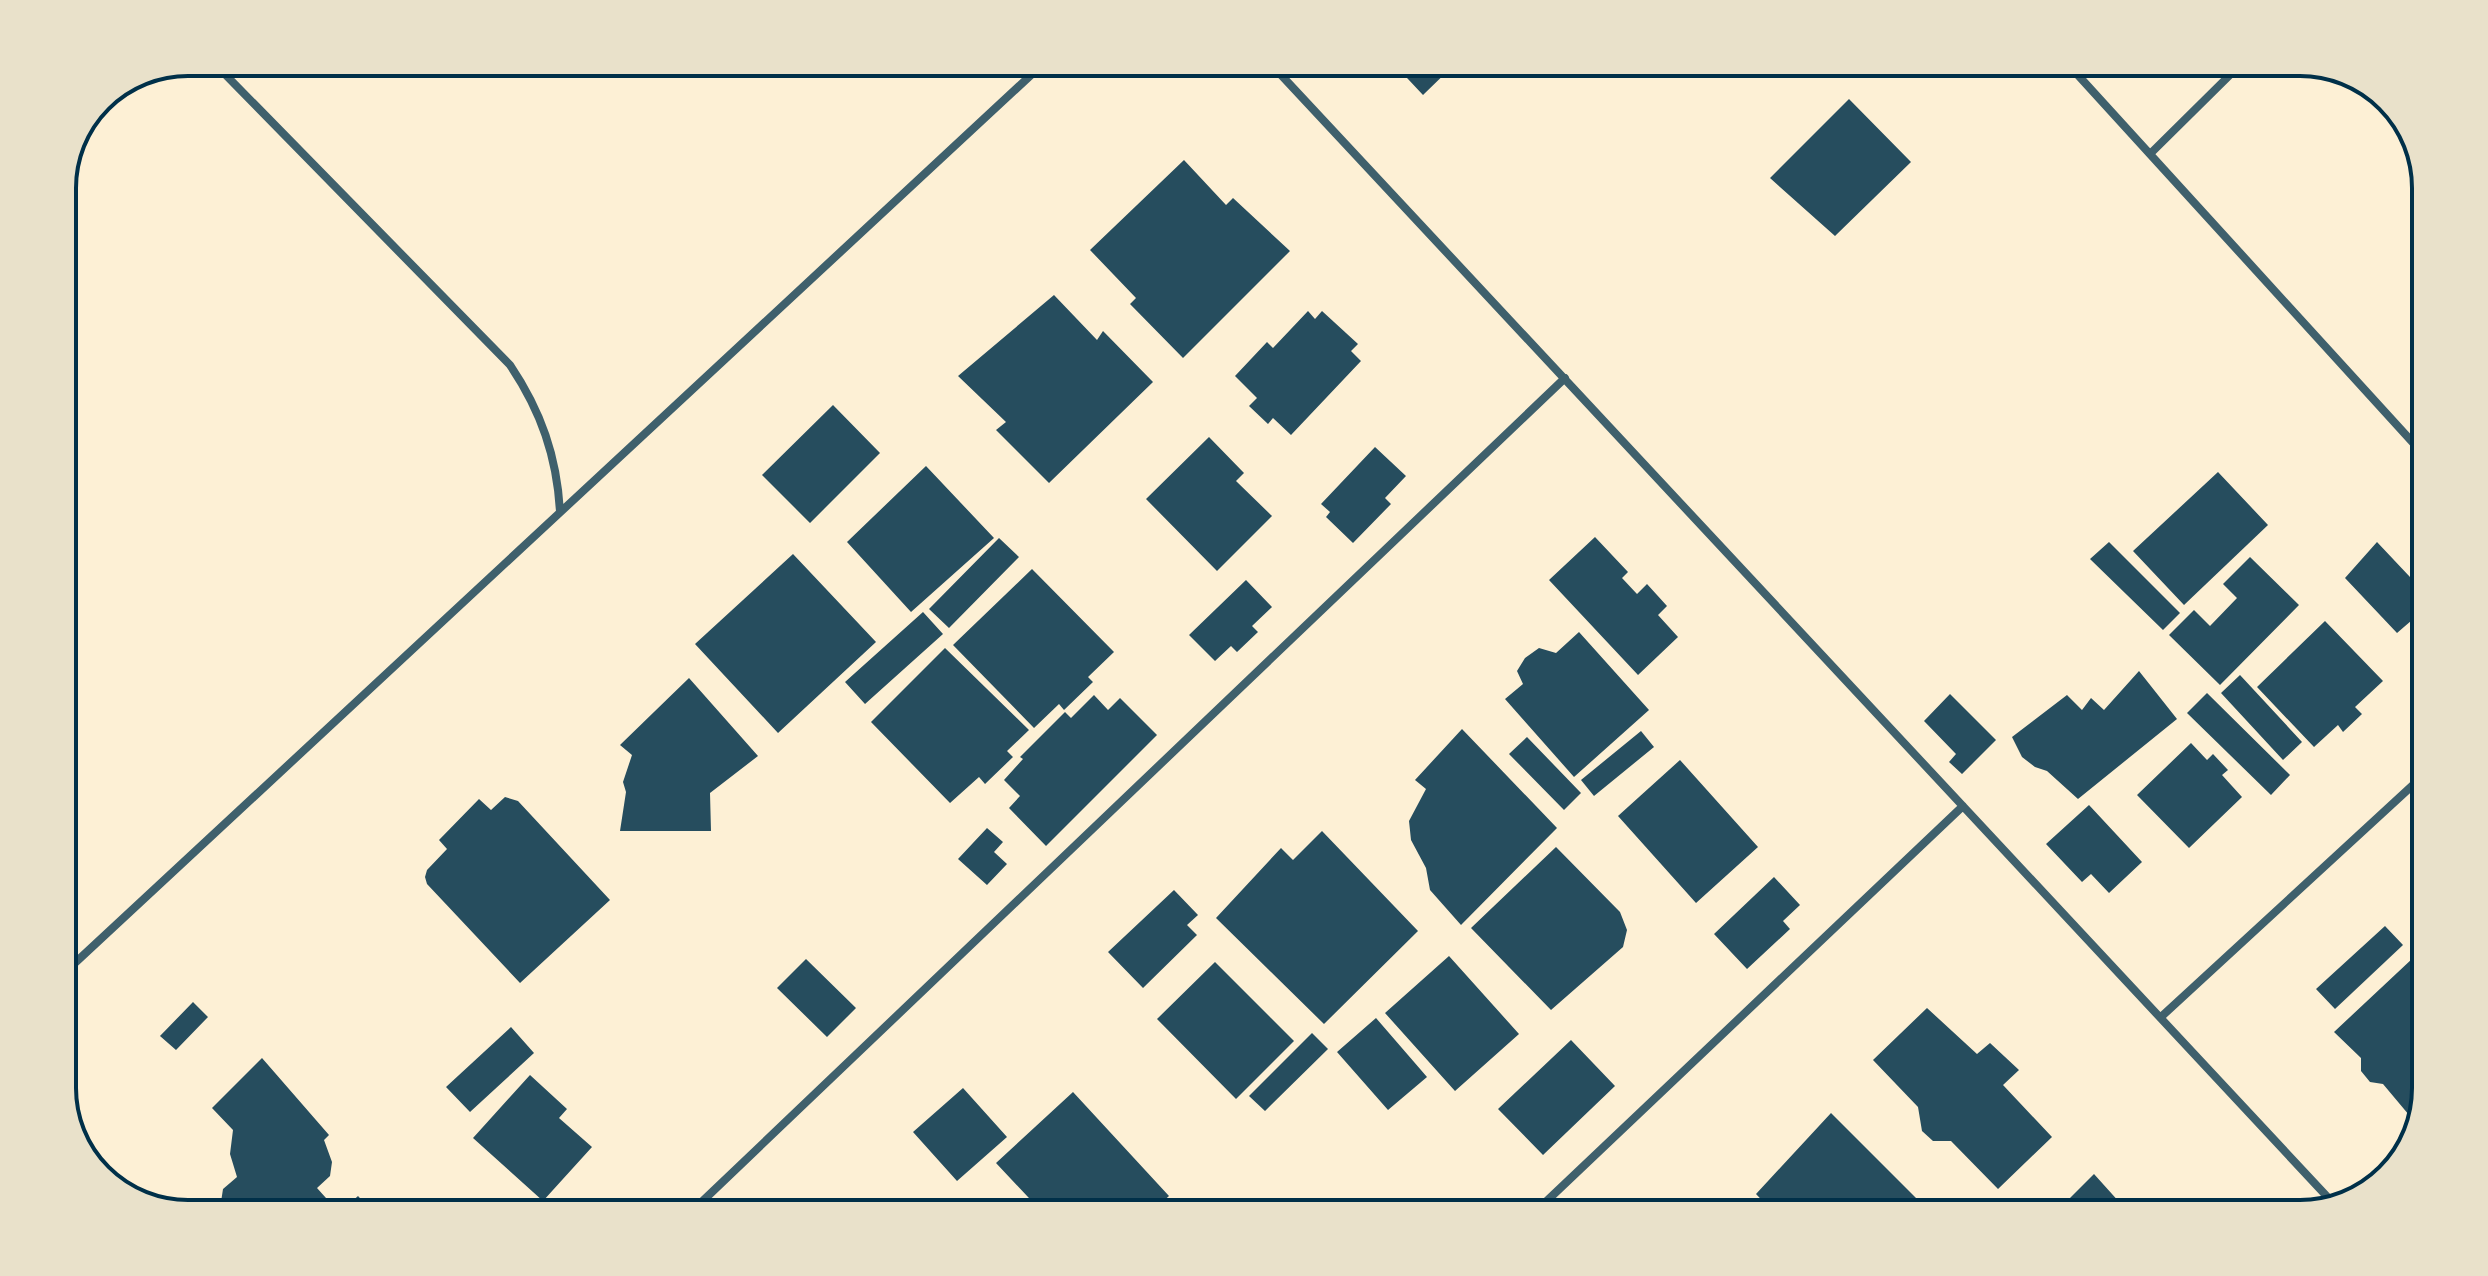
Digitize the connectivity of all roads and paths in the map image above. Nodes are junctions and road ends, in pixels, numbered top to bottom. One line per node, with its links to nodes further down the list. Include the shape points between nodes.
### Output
1 (227, 76): 9 (street, via 510,365 528,391 552,450)
2 (1030, 76): 9 (street)
3 (1282, 76): 7 (street)
4 (2079, 76): 6 (street)
5 (2229, 76): 6 (street)
6 (2150, 154): 8 (street)
7 (1565, 378): 11 (street); 15 (street)
8 (2412, 442)
9 (560, 512): 12 (street)
10 (2412, 786): 13 (street)
11 (1963, 806): 13 (street); 16 (street)
12 (76, 962)
13 (2161, 1017): 14 (street)
14 (2327, 1196)
15 (704, 1200)
16 (1548, 1200)

